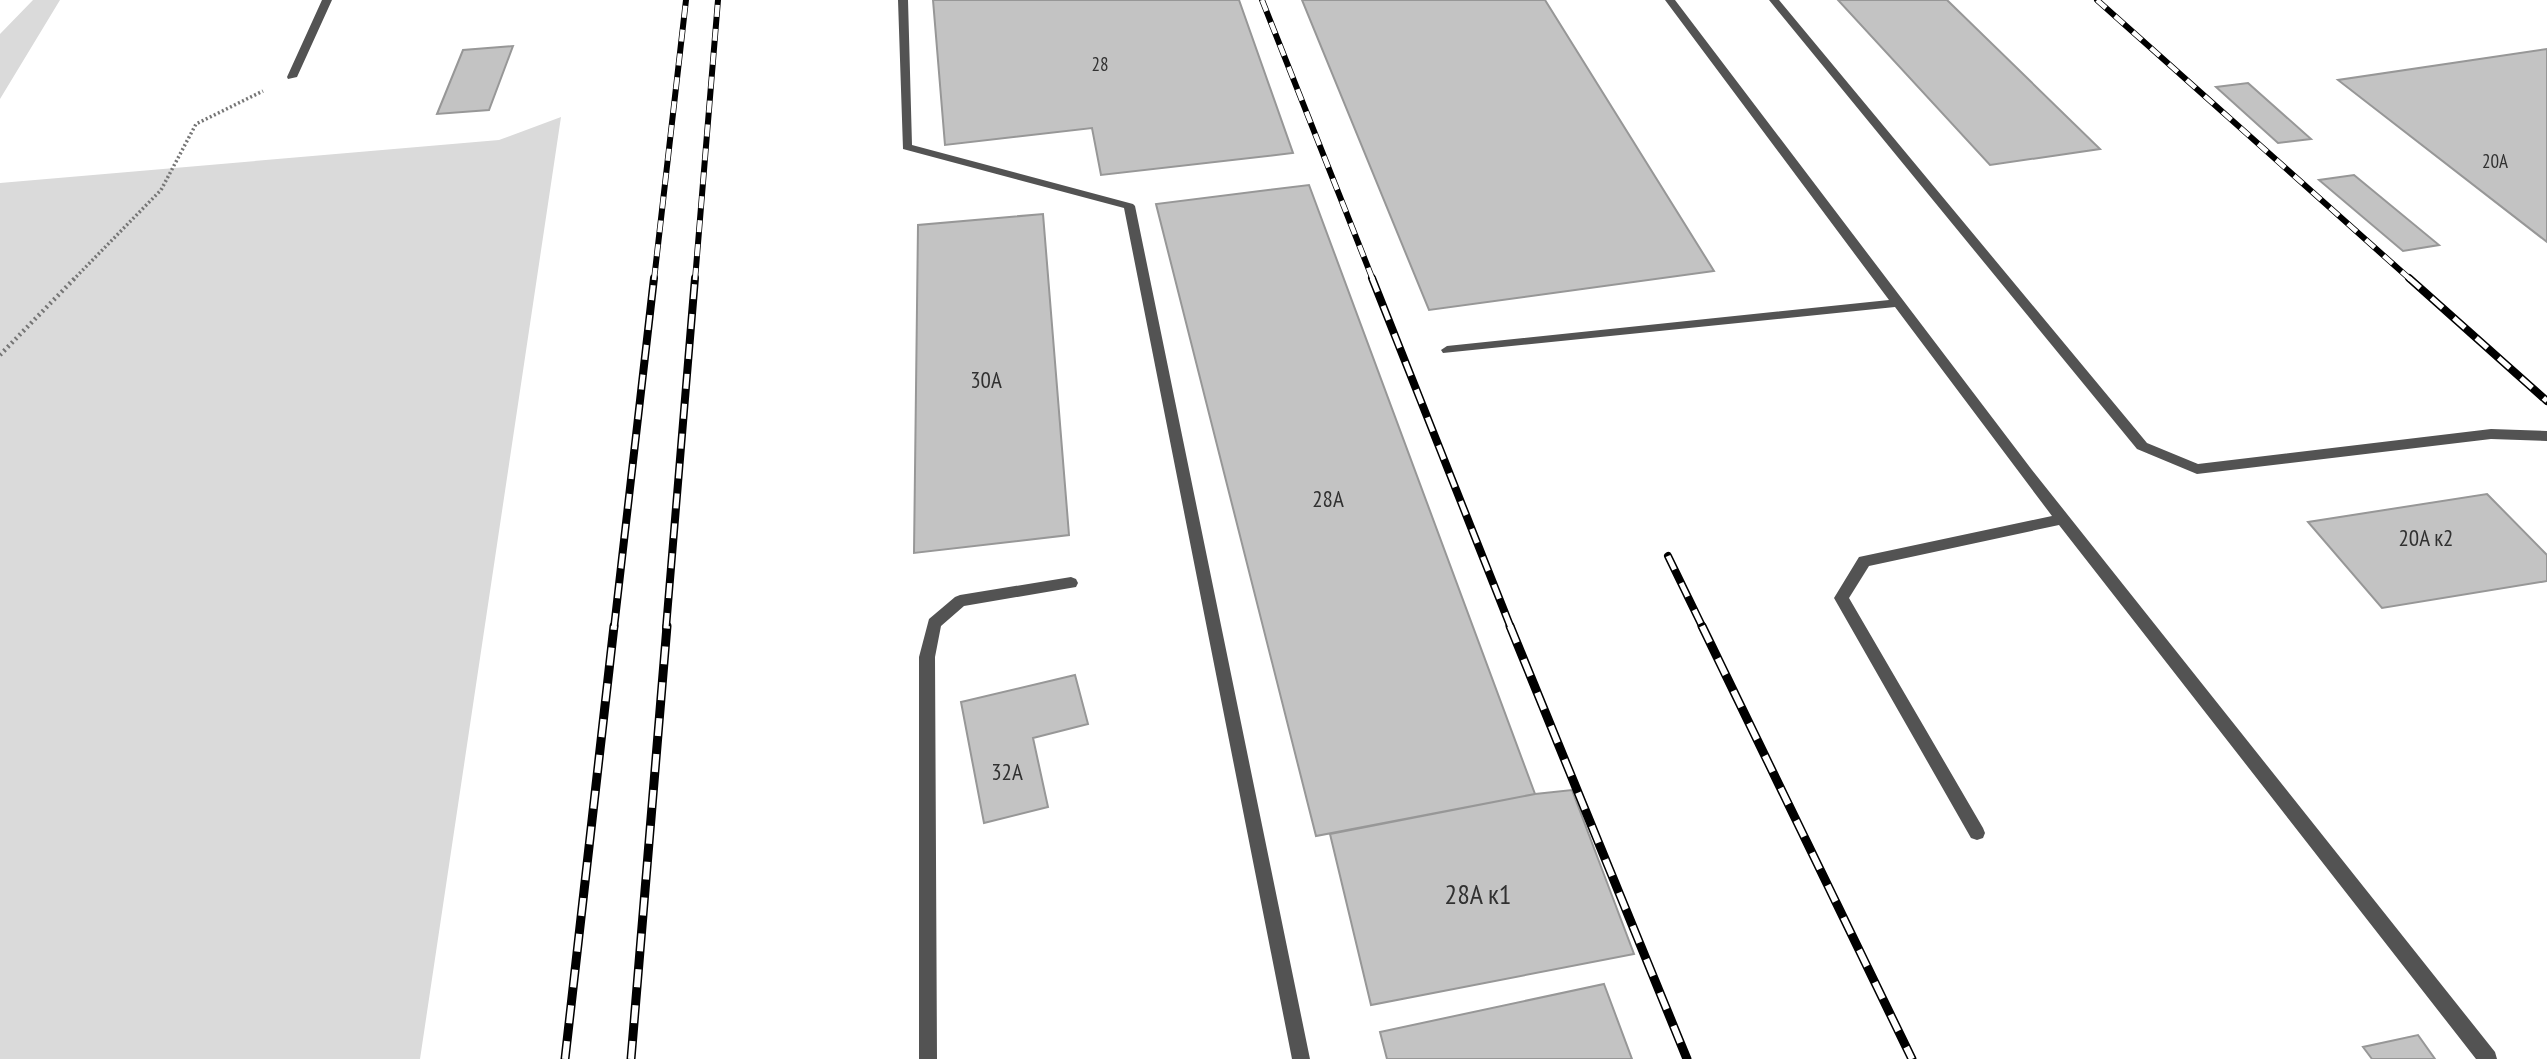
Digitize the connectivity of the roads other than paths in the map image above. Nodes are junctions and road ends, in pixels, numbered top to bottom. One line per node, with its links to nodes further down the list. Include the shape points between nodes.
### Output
1 (327, 0): 5 (lane)
2 (903, 0): 13 (lane, via 907,147 1129,206)
3 (1670, 0): 6 (lane)
4 (1774, 0): 8 (lane, via 2142,446 2197,469 2491,434)
5 (292, 77)
6 (1899, 303): 7 (lane); 9 (lane)
7 (1447, 350)
8 (2547, 436)
9 (2062, 519): 11 (lane, via 1864,561 1841,598); 14 (lane)
10 (1071, 583): 12 (lane, via 960,601 934,623 928,657)
11 (1977, 833)
12 (929, 1059)
13 (1301, 1059)
14 (2487, 1059)

